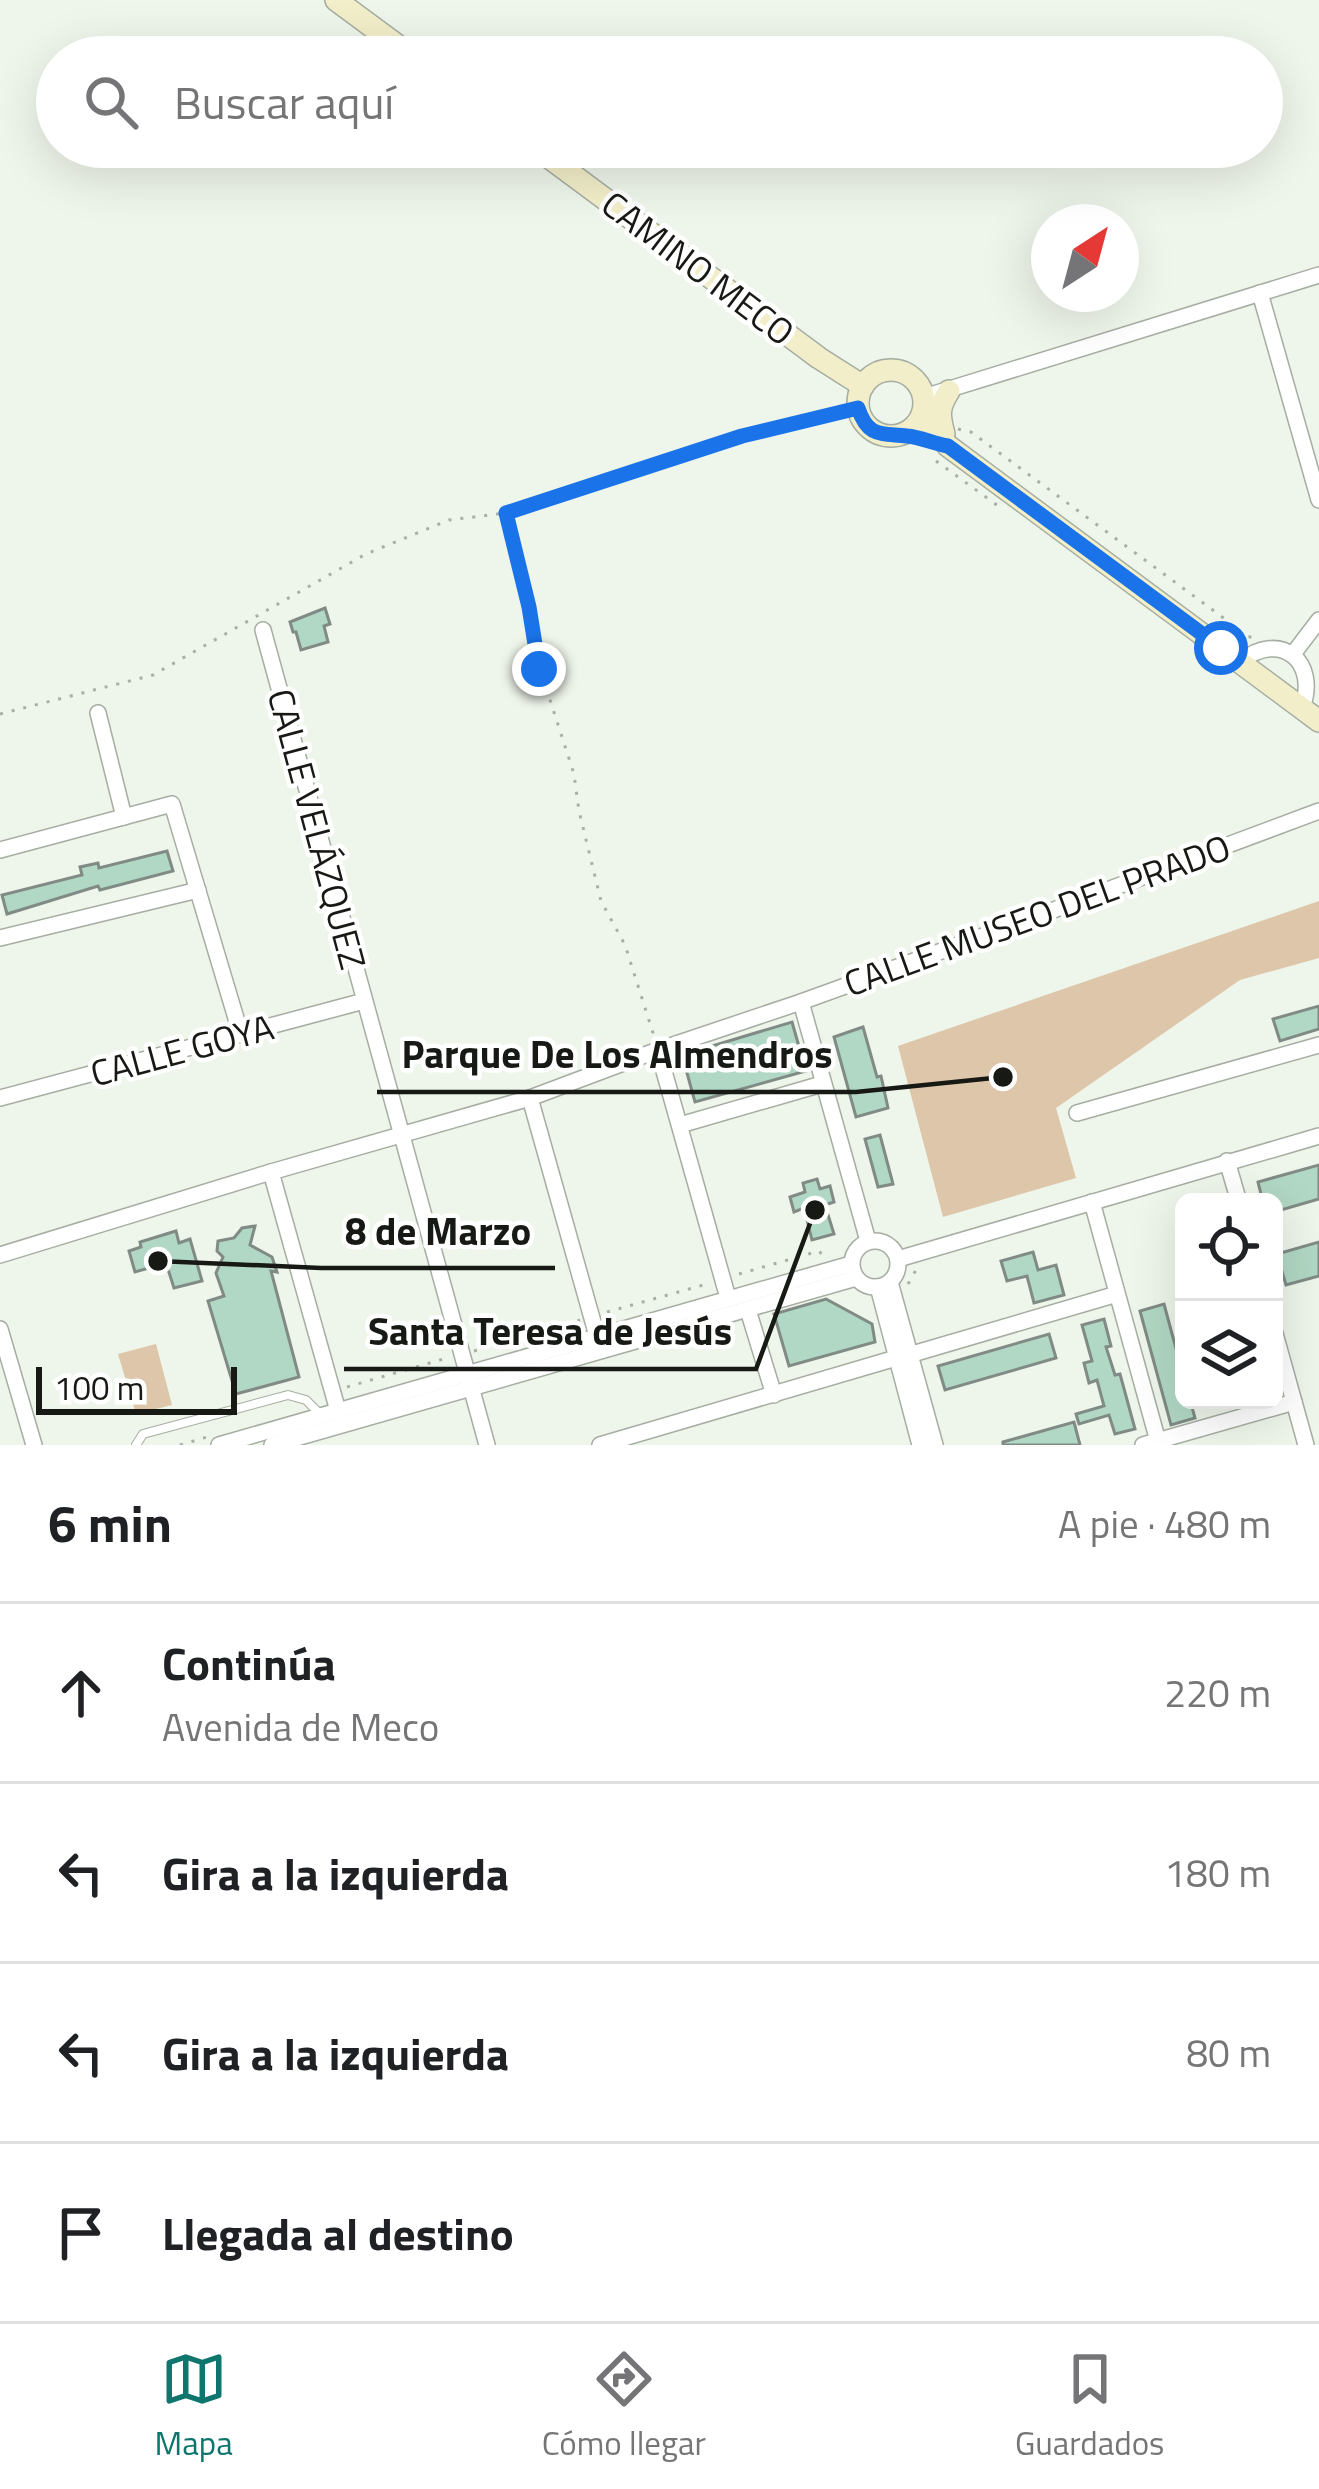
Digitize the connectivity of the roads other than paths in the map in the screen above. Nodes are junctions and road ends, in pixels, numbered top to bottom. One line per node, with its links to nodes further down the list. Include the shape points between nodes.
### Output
1 (336, 0): 2 (street)
2 (385, 36)
3 (563, 168): 7 (street, CAMINO MECO)
4 (1319, 275): 5 (street)
5 (1259, 293): 6 (street); 11 (street)
6 (950, 391): 8 (street); 10 (street, via 938,414)
7 (860, 397): 8 (street, via 891,370 912,378); 9 (street, via 866,425)
8 (923, 406): 9 (street, via 918,424); 10 (street)
9 (902, 435): 10 (street)
10 (953, 438): 15 (street)
11 (1319, 500)
12 (1319, 620): 14 (street)
13 (263, 630): 23 (street, CALLE VELÁZQUEZ)
14 (1293, 654): 15 (street, via 1271,647); 17 (street, via 1309,684)
15 (1240, 662): 17 (street)
16 (98, 713): 19 (street)
17 (1311, 714)
18 (1319, 811): 24 (street, CALLE MUSEO DEL PRADO)
19 (124, 817): 20 (street); 21 (street, via 172,804)
20 (0, 850)
21 (198, 890): 22 (street); 25 (street)
22 (0, 938)
23 (364, 1001): 25 (street, CALLE GOYA); 33 (street, CALLE VELÁZQUEZ)
24 (801, 1002): 27 (street, CALLE MUSEO DEL PRADO); 28 (street)
25 (241, 1035): 29 (street, CALLE GOYA)
26 (1319, 1045): 31 (street)
27 (658, 1050): 30 (street, CALLE MUSEO DEL PRADO); 32 (street)
28 (822, 1084): 32 (street); 39 (street)
29 (0, 1098)
30 (530, 1098): 33 (street, CALLE MUSEO DEL PRADO); 48 (street)
31 (1077, 1113)
32 (680, 1125): 45 (street)
33 (401, 1135): 36 (street, CALLE MUSEO DEL PRADO); 51 (street, CALLE VELÁZQUEZ)
34 (1319, 1136): 35 (street)
35 (1227, 1161): 37 (street); 38 (street)
36 (271, 1172): 40 (street, CALLE MUSEO DEL PRADO); 54 (street)
37 (1236, 1193)
38 (1092, 1202): 41 (street); 44 (street)
39 (868, 1241): 41 (street, via 890,1245); 42 (street, via 856,1250)
40 (0, 1255)
41 (898, 1259): 43 (street)
42 (854, 1271): 43 (street, via 866,1286); 45 (street); 46 (street)
43 (891, 1286): 49 (street)
44 (1117, 1294): 49 (street); 55 (street)
45 (728, 1298): 48 (street)
46 (748, 1310): 51 (street); 52 (street)
47 (0, 1329): 56 (street)
48 (597, 1336): 51 (street)
49 (903, 1356): 52 (street); 62 (street); 63 (street)
50 (1283, 1362): 53 (street)
51 (469, 1381): 54 (street); 59 (street); 60 (street, CALLE VELÁZQUEZ)
52 (774, 1395): 61 (street)
53 (1294, 1402): 55 (street); 64 (street)
54 (330, 1413): 57 (lane, via 288,1395 143,1434); 58 (street)
55 (1153, 1444)
56 (34, 1445)
57 (136, 1445)
58 (219, 1445)
59 (272, 1445)
60 (488, 1445)
61 (600, 1445)
62 (920, 1445)
63 (935, 1445)
64 (1306, 1445)

